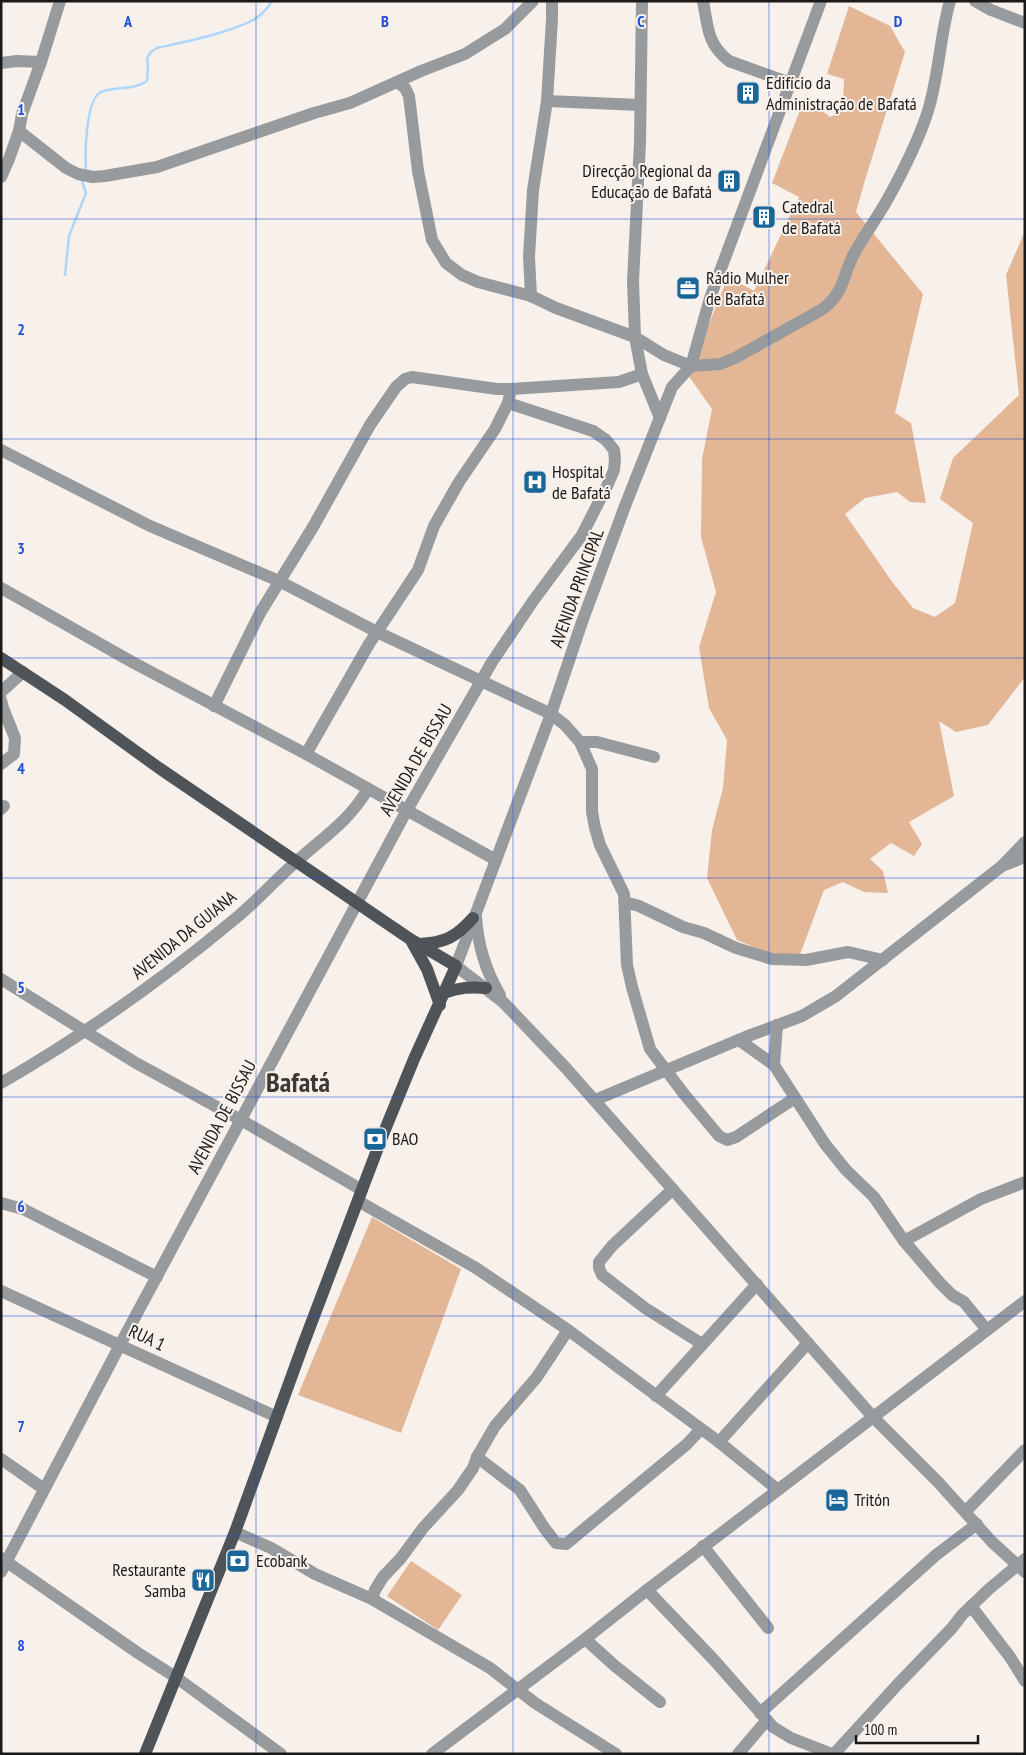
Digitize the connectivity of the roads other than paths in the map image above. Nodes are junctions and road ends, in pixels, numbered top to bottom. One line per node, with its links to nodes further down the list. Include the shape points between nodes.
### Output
1 (60, 1): 10 (street)
2 (533, 1): 12 (street, via 505,29 482,45)
3 (552, 1): 14 (street)
4 (642, 1): 15 (street)
5 (703, 1): 13 (street, via 709,33 721,55 729,61)
6 (821, 1): 13 (street, AVENIDA PRINCIPAL)
7 (950, 1): 20 (street, via 927,115 891,194 854,255 838,295 821,310 735,358 720,364)
8 (975, 1): 9 (street)
9 (1025, 23)
10 (41, 62): 11 (street); 16 (street)
11 (1, 63)
12 (397, 82): 16 (street, via 350,103 157,168 120,174 94,177 78,174); 18 (street, via 409,96 421,185 432,240 438,252 462,275)
13 (790, 83): 20 (street, AVENIDA PRINCIPAL, via 710,298)
14 (547, 101): 15 (street); 18 (street, via 533,190 529,258)
15 (640, 105): 19 (street)
16 (19, 130): 17 (street)
17 (1, 177)
18 (531, 296): 19 (street)
19 (635, 337): 20 (street); 21 (street)
20 (690, 366): 24 (street, AVENIDA PRINCIPAL, via 672,387)
21 (642, 374): 22 (street, via 619,382); 24 (street)
22 (511, 389): 23 (street); 26 (street, via 412,377 400,382 370,425)
23 (508, 403): 28 (street, via 434,526 418,570); 31 (street, AVENIDA DE BISSAU, via 593,431 614,450 614,470 582,535 533,601)
24 (660, 418): 35 (street, AVENIDA PRINCIPAL, via 602,567)
25 (1, 450): 26 (street, via 150,526)
26 (280, 581): 28 (street); 34 (street, via 260,613)
27 (1, 588): 34 (street)
28 (377, 632): 31 (street); 37 (street)
29 (1, 658): 30 (main road)
30 (23, 672): 32 (street); 45 (main road)
31 (481, 681): 35 (street); 41 (street, AVENIDA DE BISSAU)
32 (1, 692)
33 (1, 700): 39 (street, via 15,738 14,754)
34 (214, 706): 37 (street)
35 (551, 714): 36 (street); 44 (street, AVENIDA PRINCIPAL)
36 (580, 742): 38 (street, via 597,742); 48 (street, via 592,769 592,812 598,836)
37 (306, 754): 40 (street)
38 (654, 757)
39 (1, 764)
40 (368, 789): 41 (street); 45 (street, AVENIDA DA GUIANA, via 347,819)
41 (406, 810): 44 (street); 47 (street, AVENIDA DE BISSAU)
42 (1025, 842): 46 (street)
43 (1025, 857): 46 (street)
44 (496, 860): 49 (street, AVENIDA PRINCIPAL)
45 (297, 861): 47 (main road); 58 (street, AVENIDA DA GUIANA, via 237,918 170,971)
46 (1002, 866): 51 (street)
47 (357, 902): 50 (main road); 65 (street, AVENIDA DE BISSAU)
48 (625, 902): 51 (street, via 736,948 772,958 806,960 848,952); 61 (street, via 625,944 632,987 650,1049)
49 (474, 916): 50 (main road, via 446,940 434,944); 52 (street, AVENIDA PRINCIPAL); 56 (street, via 482,960)
50 (414, 942): 52 (main road); 55 (main road)
51 (883, 960): 57 (street, via 816,1010)
52 (456, 966): 54 (street); 55 (main road)
53 (1, 979): 58 (street)
54 (486, 988): 55 (main road, via 469,986); 56 (street)
55 (442, 999): 68 (main road, via 396,1103)
56 (503, 1002): 64 (street)
57 (777, 1025): 59 (street); 60 (street)
58 (84, 1030): 62 (street, AVENIDA DA GUIANA); 65 (street, via 136,1064)
59 (739, 1040): 60 (street); 61 (street)
60 (774, 1066): 63 (street)
61 (665, 1070): 63 (street, via 719,1136 727,1140); 64 (street)
62 (1, 1083)
63 (795, 1098): 70 (street, via 826,1144 846,1170 874,1197)
64 (595, 1100): 67 (street)
65 (241, 1120): 68 (street); 71 (street, AVENIDA DE BISSAU)
66 (1025, 1182): 70 (street, via 981,1199)
67 (673, 1189): 72 (street); 78 (street, via 612,1246 599,1262 599,1268 602,1274 645,1308)
68 (360, 1196): 75 (street); 81 (main road)
69 (1, 1202): 71 (street, via 23,1209)
70 (904, 1241): 76 (street)
71 (157, 1277): 79 (street, AVENIDA DE BISSAU)
72 (757, 1284): 77 (street); 78 (street)
73 (1, 1291): 79 (street, RUA 1)
74 (1025, 1301): 76 (street)
75 (568, 1330): 80 (street); 86 (street, via 538,1377 495,1426)
76 (987, 1330): 82 (street)
77 (808, 1343): 82 (street); 84 (street)
78 (702, 1344): 80 (street)
79 (120, 1345): 81 (street, RUA 1); 88 (street, AVENIDA DE BISSAU)
80 (656, 1396): 83 (street)
81 (277, 1417): 92 (main road)
82 (873, 1417): 89 (street); 90 (street)
83 (701, 1429): 84 (street); 86 (street, via 688,1444 566,1544 556,1543 520,1490)
84 (719, 1442): 89 (street)
85 (1025, 1450): 90 (street)
86 (477, 1457): 97 (street, via 458,1490 383,1577)
87 (1, 1459): 88 (street)
88 (44, 1489): 94 (street, AVENIDA DE BISSAU)
89 (778, 1490): 93 (street)
90 (966, 1511): 91 (street)
91 (977, 1524): 95 (street, via 992,1542); 105 (street, via 936,1555)
92 (235, 1532): 97 (street); 101 (main road)
93 (703, 1546): 96 (street); 99 (street)
94 (3, 1564): 101 (street)
95 (1022, 1566): 98 (street)
96 (647, 1590): 100 (street); 105 (street)
97 (372, 1600): 103 (street, via 490,1668)
98 (970, 1606): 102 (street, via 1010,1657); 111 (street)
99 (768, 1628)
100 (584, 1639): 103 (street); 104 (street)
101 (177, 1678): 107 (main road); 108 (street)
102 (1025, 1682)
103 (516, 1689): 106 (street); 109 (street)
104 (660, 1702)
105 (763, 1716): 110 (street); 111 (street, via 782,1734)
106 (609, 1752)
107 (145, 1754)
108 (282, 1754)
109 (432, 1754)
110 (738, 1754)
111 (833, 1754)

